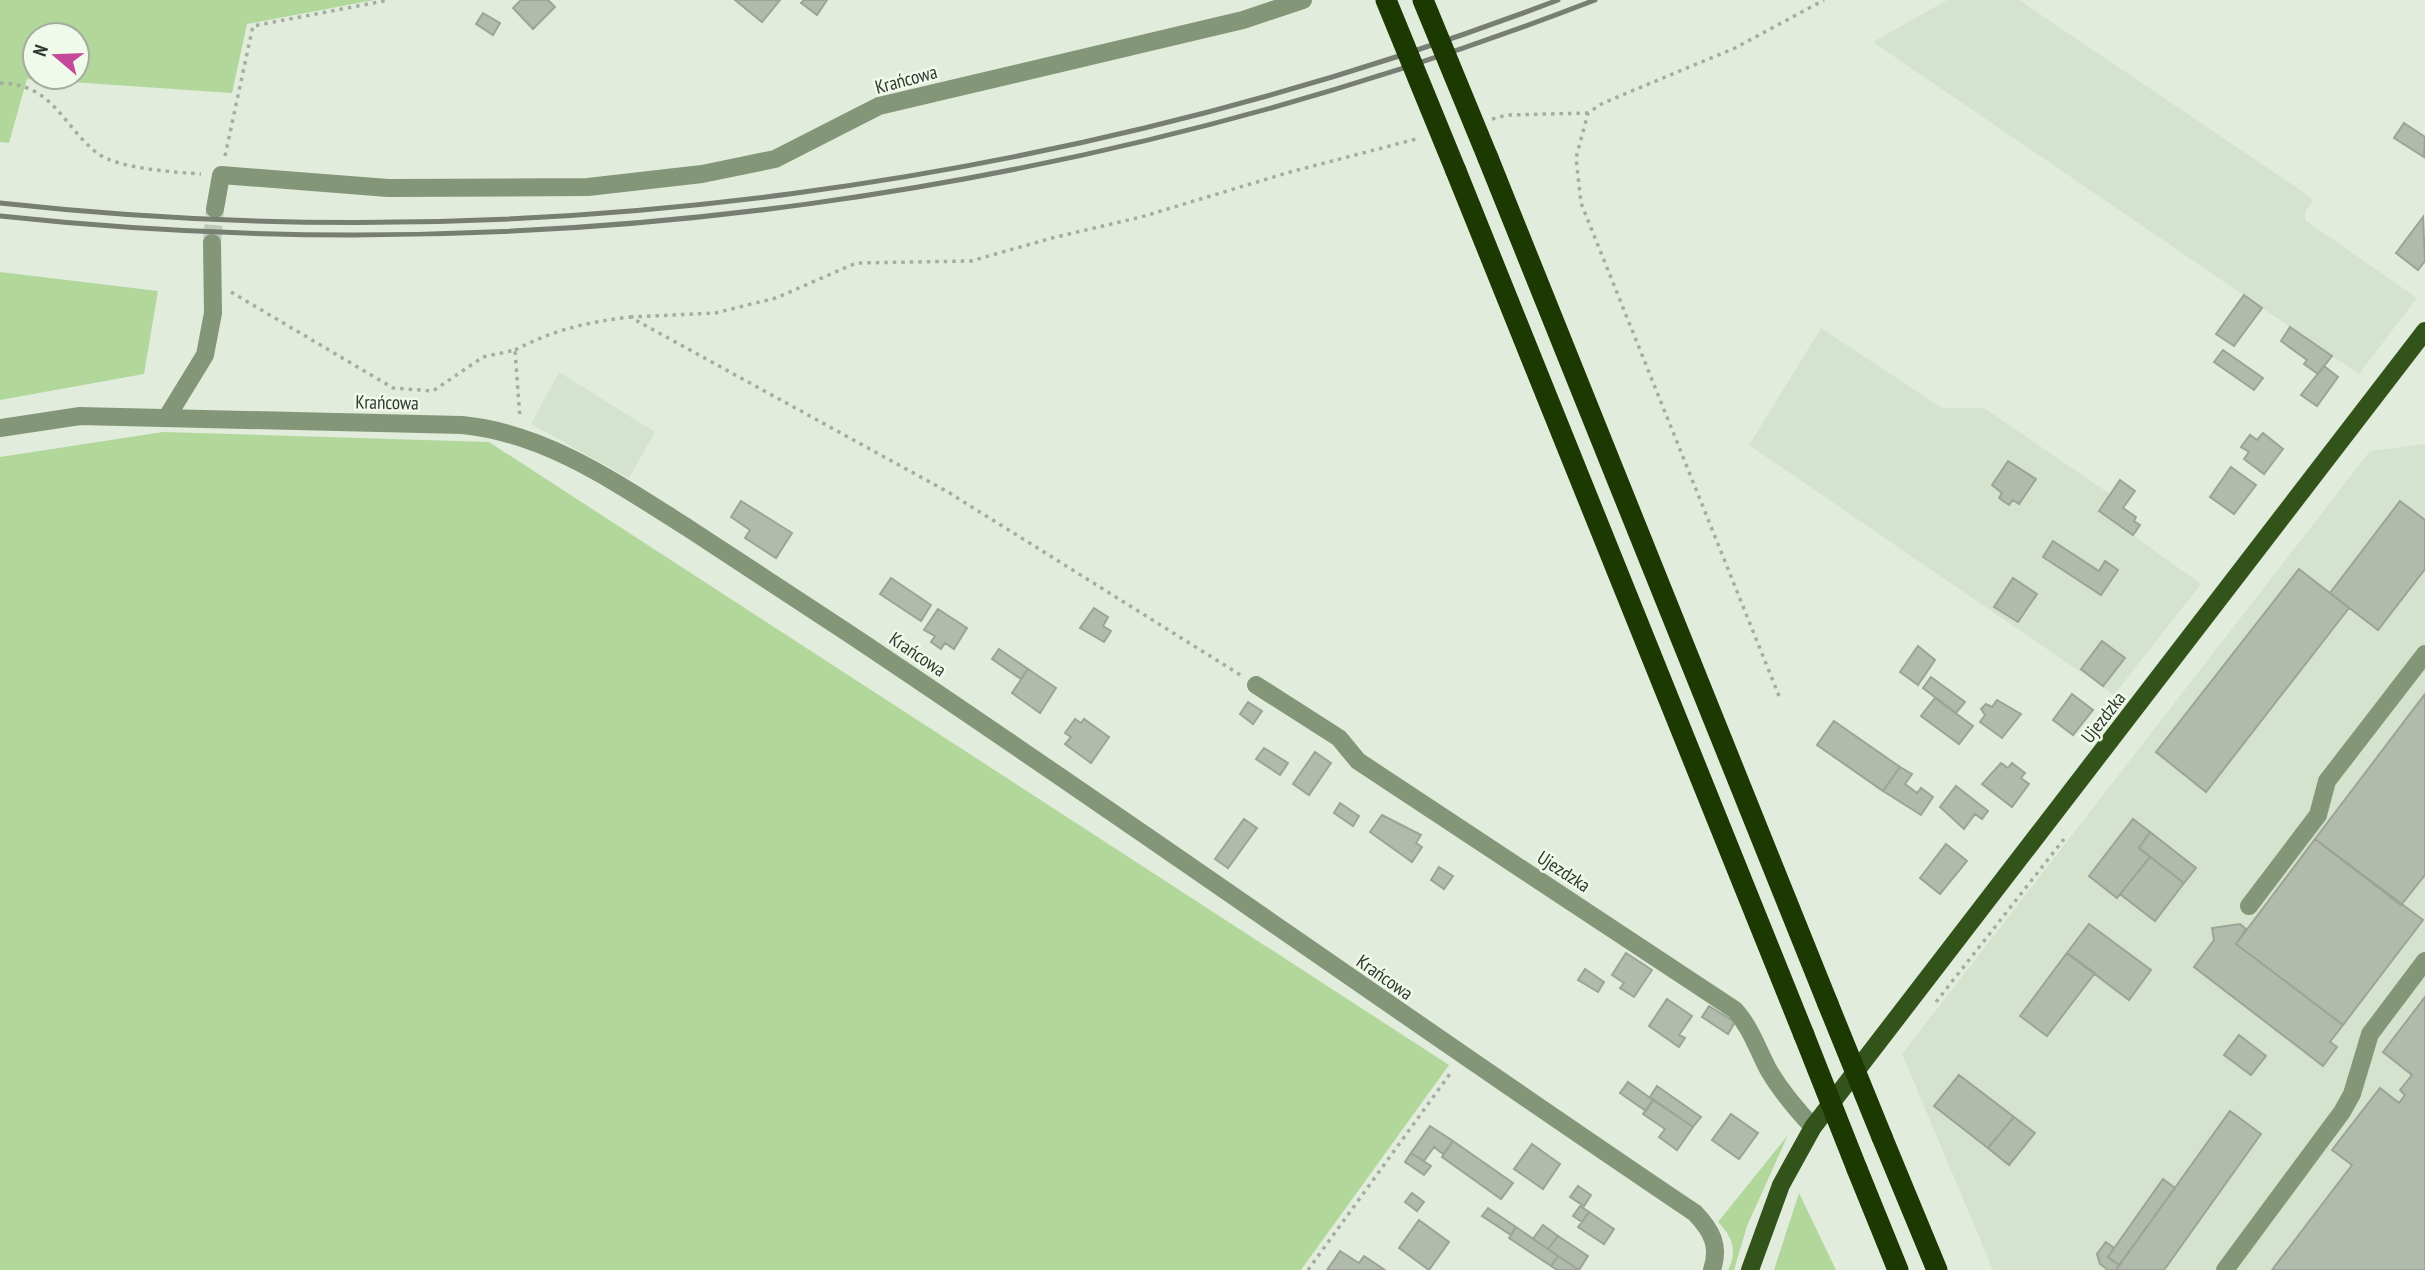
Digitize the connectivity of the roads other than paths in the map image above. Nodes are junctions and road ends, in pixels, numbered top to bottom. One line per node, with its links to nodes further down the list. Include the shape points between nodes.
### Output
1 (1303, 0): 4 (street, Krańcowa, via 1243,20 879,106 775,159 702,174 589,187 388,188 220,175)
2 (1386, 0): 16 (highway, bridge)
3 (1423, 0): 17 (highway, bridge)
4 (215, 209)
5 (212, 243): 7 (street, via 214,282 205,355)
6 (2425, 331): 13 (main road, Ujezdzka)
7 (167, 417): 8 (street, Krańcowa, via 80,416); 14 (street, Krańcowa, via 493,428 522,436 583,465 761,575 942,696 1695,1213 1715,1242)
8 (0, 428)
9 (2425, 654): 11 (street, via 2327,781 2318,816)
10 (1256, 685): 13 (street, Ujezdzka, via 1339,738 1359,761 1735,1010 1747,1023 1775,1079)
11 (2249, 906)
12 (2425, 961): 18 (street, via 2370,1034 2342,1112)
13 (1813, 1127): 15 (main road, Ujezdzka, via 1781,1185)
14 (1712, 1270)
15 (1750, 1270)
16 (1898, 1270)
17 (1937, 1270)
18 (2225, 1270)

